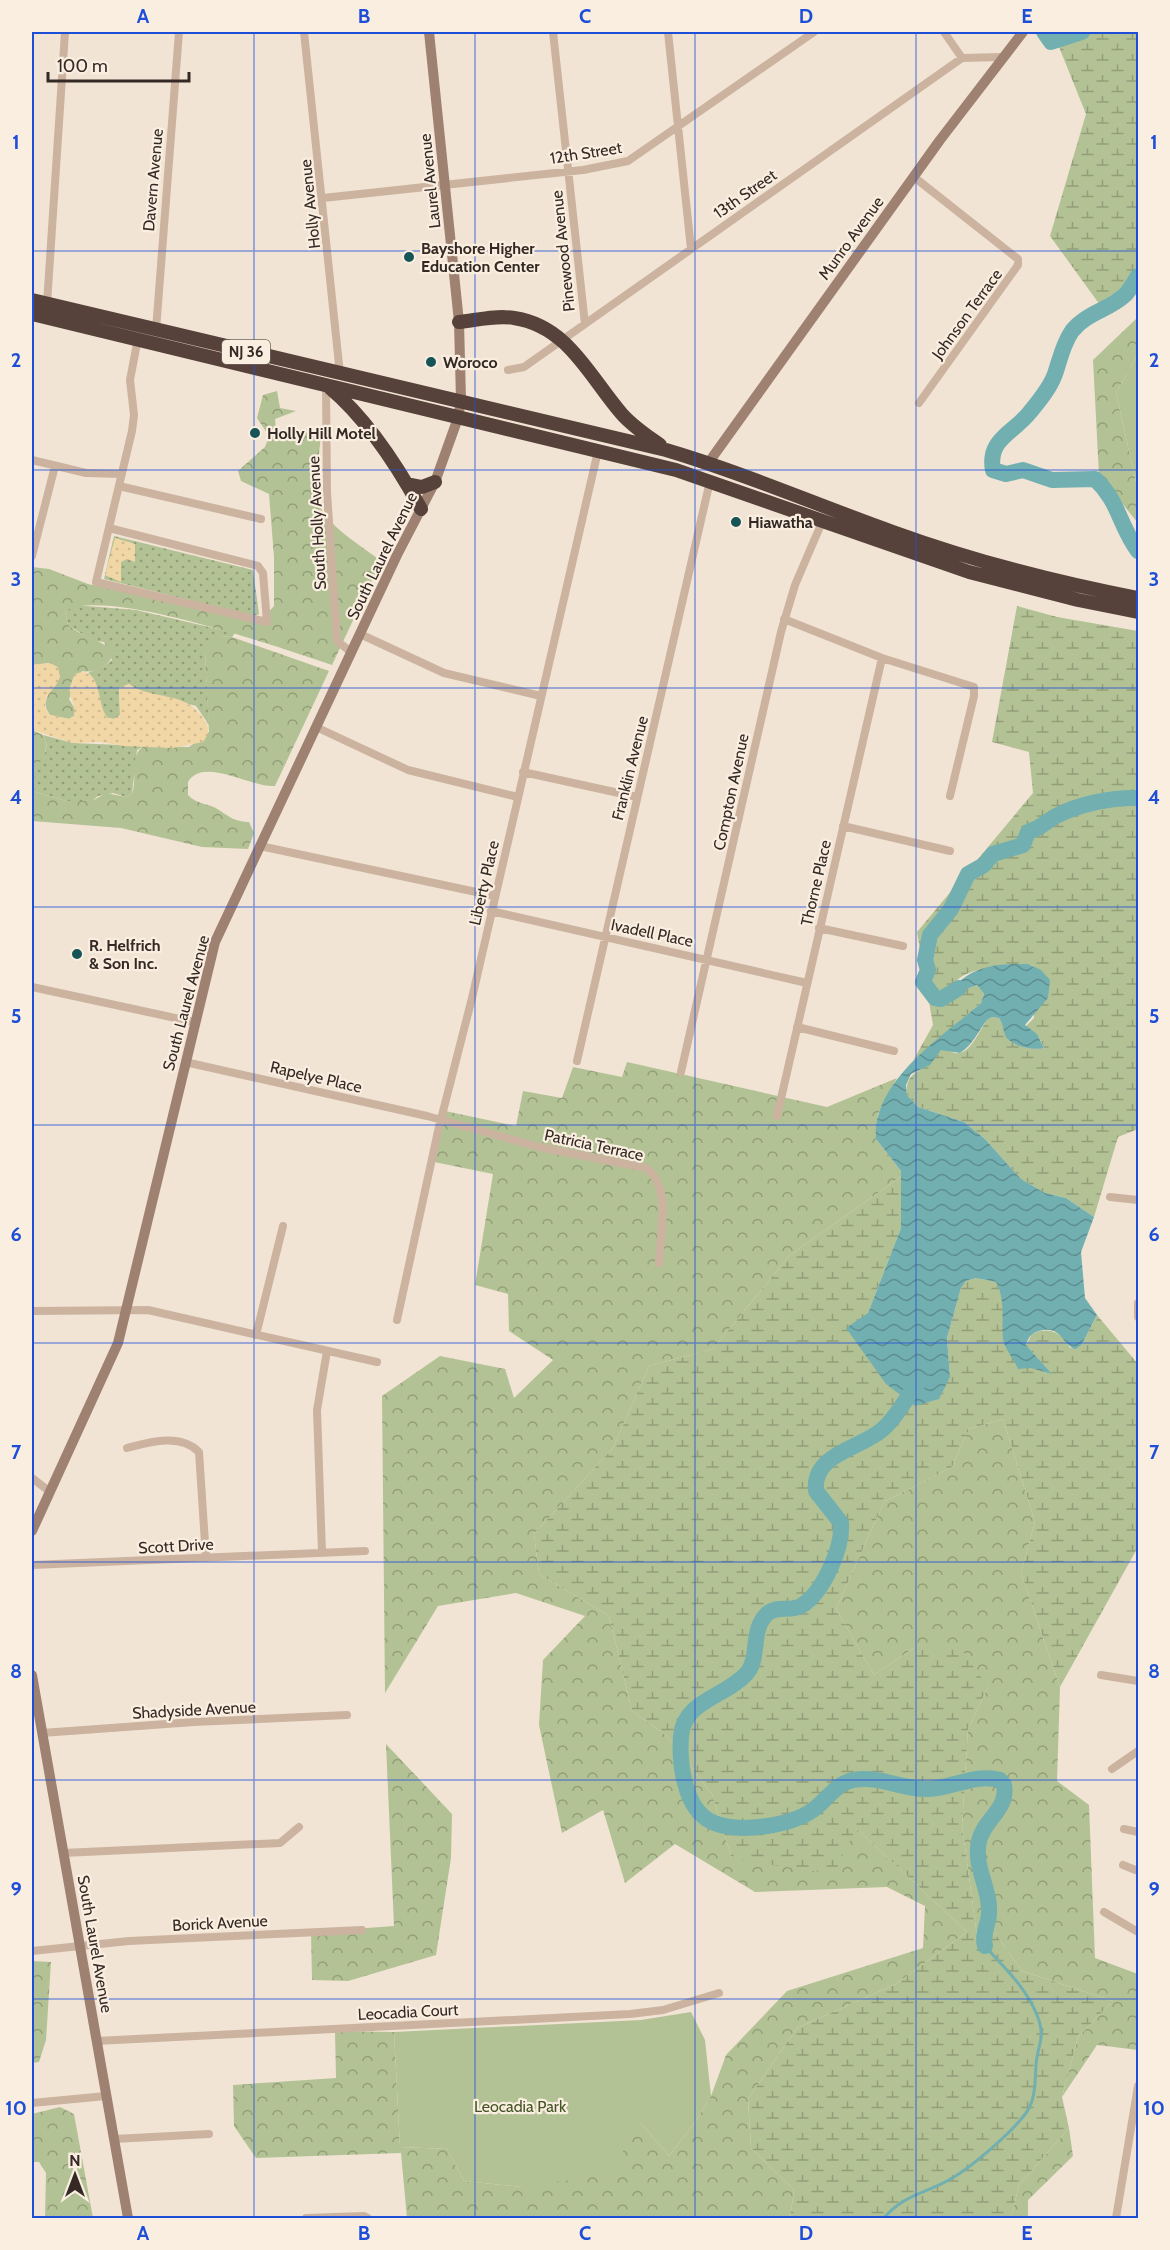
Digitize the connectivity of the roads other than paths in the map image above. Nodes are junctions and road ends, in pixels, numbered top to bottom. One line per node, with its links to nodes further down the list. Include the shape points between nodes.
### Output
1 (65, 32): 19 (street)
2 (179, 32): 23 (street, Davern Avenue)
3 (304, 32): 16 (street, Holly Avenue)
4 (429, 32): 15 (street, Laurel Avenue)
5 (553, 32): 13 (street, Pinewood Avenue)
6 (668, 32): 12 (street)
7 (814, 32): 12 (street, 12th Street)
8 (944, 32): 11 (street)
9 (1022, 33): 10 (street, Munro Avenue)
10 (1002, 57): 11 (street); 14 (street, Munro Avenue)
11 (962, 58): 17 (street, 13th Street)
12 (678, 127): 13 (street, 12th Street, via 628,161); 17 (street)
13 (567, 171): 15 (street, 12th Street); 22 (street, Pinewood Avenue)
14 (914, 177): 30 (street, Johnson Terrace, via 1018,258 1018,265); 35 (street, Munro Avenue)
15 (445, 184): 16 (street, 12th Street); 21 (street, Laurel Avenue)
16 (323, 198): 27 (street, Holly Avenue)
17 (691, 249): 22 (street, 13th Street)
18 (32, 300): 19 (highway, NJ 36)
19 (47, 304): 23 (highway, NJ 36)
20 (32, 314): 24 (highway, NJ 36)
21 (459, 322): 25 (highway, via 515,318 541,326); 29 (street, Laurel Avenue)
22 (585, 324): 25 (street, 13th Street)
23 (156, 330): 27 (highway, NJ 36)
24 (138, 338): 28 (highway, NJ 36); 37 (street, via 130,380 134,423)
25 (562, 340): 26 (street, 13th Street, via 524,367); 32 (highway, via 622,415)
26 (508, 370)
27 (340, 374): 29 (highway, NJ 36)
28 (326, 385): 31 (highway, NJ 36); 40 (highway, via 345,400); 52 (street, South Holly Avenue, via 327,492 337,641)
29 (461, 400): 31 (street, South Laurel Avenue); 32 (highway, NJ 36)
30 (919, 403)
31 (458, 417): 33 (highway, NJ 36); 39 (street, South Laurel Avenue)
32 (666, 450): 35 (highway, NJ 36)
33 (598, 451): 38 (highway, NJ 36); 54 (street, Liberty Place)
34 (32, 460): 36 (street)
35 (709, 462): 48 (highway, NJ 36, via 949,552 1067,584)
36 (55, 466): 37 (street, via 86,473); 46 (street)
37 (122, 474): 41 (street)
38 (710, 481): 44 (highway, NJ 36); 59 (street, Franklin Avenue)
39 (435, 482): 40 (highway, via 422,487); 42 (street, South Laurel Avenue)
40 (407, 484): 42 (highway)
41 (119, 486): 43 (street); 45 (street)
42 (421, 509): 51 (street, South Laurel Avenue)
43 (261, 519)
44 (822, 522): 49 (highway, NJ 36, via 969,572); 50 (street, Compton Avenue)
45 (109, 528): 45 (street, via 258,566 264,573 269,619 265,624 96,582)
46 (34, 535): 47 (street)
47 (32, 556)
48 (1138, 598)
49 (1138, 612)
50 (784, 619): 53 (street); 68 (street, Compton Avenue)
51 (360, 634): 52 (street, South Laurel Avenue); 54 (street, via 444,673)
52 (351, 652): 55 (street, South Laurel Avenue)
53 (882, 657): 57 (street, via 974,687); 60 (street, Thorne Place)
54 (541, 696): 56 (street, Liberty Place)
55 (316, 727): 58 (street, via 408,770); 61 (street, South Laurel Avenue)
56 (523, 772): 58 (street, Liberty Place); 59 (street)
57 (950, 796)
58 (518, 797): 63 (street, Liberty Place)
59 (637, 797): 66 (street, Franklin Avenue)
60 (843, 826): 62 (street); 65 (street, Thorne Place)
61 (260, 846): 63 (street); 71 (street, South Laurel Avenue, via 215,942)
62 (950, 851)
63 (495, 896): 64 (street, Liberty Place)
64 (491, 911): 66 (street, Ivadell Place); 78 (street, Liberty Place)
65 (819, 928): 67 (street); 69 (street, Thorne Place)
66 (604, 937): 68 (street, Ivadell Place); 74 (street, Franklin Avenue)
67 (903, 946)
68 (707, 959): 69 (street, Ivadell Place); 76 (street, Compton Avenue)
69 (807, 983): 72 (street, Thorne Place)
70 (32, 987): 71 (street)
71 (194, 1022): 75 (street, South Laurel Avenue)
72 (796, 1027): 73 (street); 77 (street, Thorne Place)
73 (894, 1051)
74 (577, 1061)
75 (185, 1062): 78 (street, Rapelye Place); 84 (street, South Laurel Avenue)
76 (681, 1072)
77 (777, 1116)
78 (441, 1120): 82 (street, Patricia Terrace, via 539,1147 646,1168 661,1192); 87 (street, Liberty Place)
79 (1110, 1197): 80 (street)
80 (1138, 1200)
81 (283, 1226): 88 (street)
82 (659, 1263)
83 (1138, 1303): 86 (street)
84 (128, 1310): 85 (street); 88 (street, via 148,1310); 93 (street, South Laurel Avenue, via 111,1360)
85 (32, 1311)
86 (1138, 1317)
87 (397, 1320)
88 (256, 1335): 89 (street)
89 (327, 1351): 90 (street); 96 (street, via 316,1410)
90 (377, 1362)
91 (127, 1448): 97 (street, via 165,1441 190,1445 199,1452)
92 (32, 1478): 93 (street)
93 (49, 1491): 94 (street, South Laurel Avenue)
94 (32, 1532)
95 (365, 1551): 96 (street, Scott Drive)
96 (322, 1552): 97 (street, Scott Drive)
97 (206, 1558): 98 (street, Scott Drive)
98 (32, 1565)
99 (1101, 1675): 101 (street)
100 (32, 1676): 103 (street, South Laurel Avenue)
101 (1138, 1681)
102 (347, 1716): 103 (street, Shadyside Avenue)
103 (42, 1733): 109 (street, South Laurel Avenue)
104 (1138, 1751): 105 (street)
105 (1112, 1769)
106 (299, 1827): 109 (street, via 280,1843)
107 (1124, 1829): 108 (street)
108 (1138, 1832)
109 (63, 1854): 115 (street, South Laurel Avenue)
110 (1123, 1865): 111 (street)
111 (1138, 1871)
112 (1104, 1912): 114 (street)
113 (362, 1930): 115 (street, Borick Avenue)
114 (1138, 1932)
115 (80, 1945): 116 (street, Borick Avenue); 118 (street, South Laurel Avenue)
116 (32, 1951)
117 (719, 1993): 118 (street, Leocadia Court, via 663,2010 630,2014)
118 (96, 2041): 120 (street, South Laurel Avenue)
119 (1138, 2086): 127 (street)
120 (106, 2096): 121 (street); 123 (street, South Laurel Avenue)
121 (32, 2103)
122 (210, 2134): 123 (street)
123 (114, 2139): 124 (street, South Laurel Avenue)
124 (128, 2218)
125 (306, 2218): 126 (street)
126 (368, 2218)
127 (1116, 2218)

